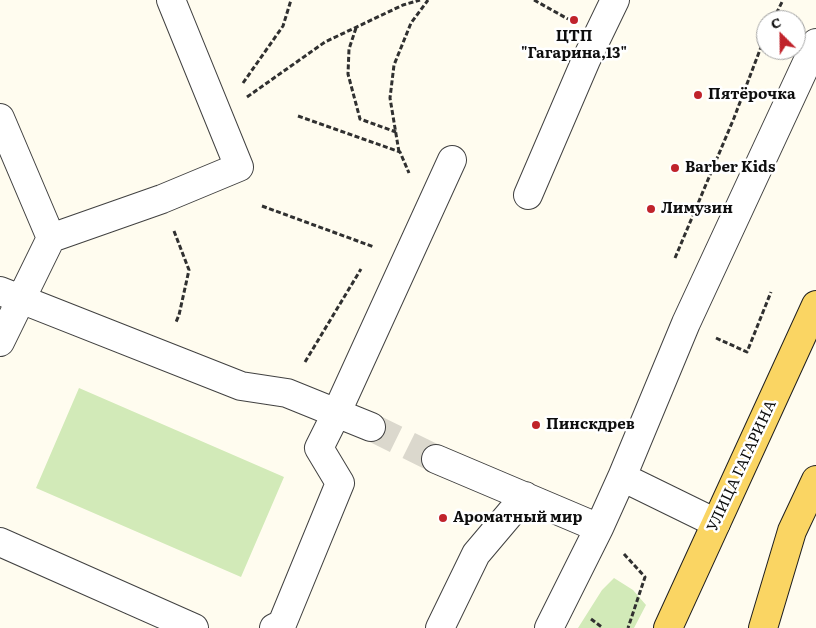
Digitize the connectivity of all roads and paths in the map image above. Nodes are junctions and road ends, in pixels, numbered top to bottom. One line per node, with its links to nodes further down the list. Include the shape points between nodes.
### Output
1 (171, 0): 9 (street)
2 (291, 0): 9 (path, via 284,26)
3 (420, 0): 6 (path)
4 (428, 0): 13 (path, via 411,23 394,65 390,98)
5 (615, 0): 17 (street)
6 (356, 27): 9 (path, via 325,42); 13 (path, via 349,50 348,74 360,119)
7 (816, 43): 33 (street, via 686,323)
8 (756, 60): 12 (path)
9 (218, 116): 18 (street, via 239,167)
10 (298, 116): 14 (path)
11 (0, 118): 20 (street)
12 (734, 118)
13 (396, 132): 14 (path)
14 (400, 152): 16 (path)
15 (452, 160): 30 (street)
16 (410, 176)
17 (528, 195)
18 (162, 199): 20 (street); 26 (path, via 189,270)
19 (262, 206): 21 (path, via 375,247)
20 (51, 238): 24 (street)
21 (370, 255)
22 (365, 263): 29 (path)
23 (771, 292): 28 (path)
24 (11, 295): 27 (street); 29 (street, via 241,386)
25 (816, 305): 36 (main road, УЛИЦА ГАГАРИНА)
26 (179, 315)
27 (0, 342)
28 (747, 352)
29 (287, 393): 30 (street)
30 (336, 414): 31 (street); 41 (street, via 319,448 340,483 282,624)
31 (371, 427)
32 (436, 459): 35 (street)
33 (622, 477): 36 (street); 37 (street)
34 (816, 480): 47 (main road, via 792,531)
35 (525, 496): 37 (street); 42 (street, via 476,554)
36 (716, 523): 39 (main road, УЛИЦА ГАГАРИНА)
37 (600, 528): 43 (street); 44 (path, via 645,577)
38 (0, 542): 40 (street)
39 (704, 550): 45 (main road, УЛИЦА ГАГАРИНА); 46 (main road)
40 (194, 628)
41 (274, 628)
42 (440, 628)
43 (549, 628)
44 (628, 628)
45 (668, 628)
46 (678, 628)
47 (763, 628)

